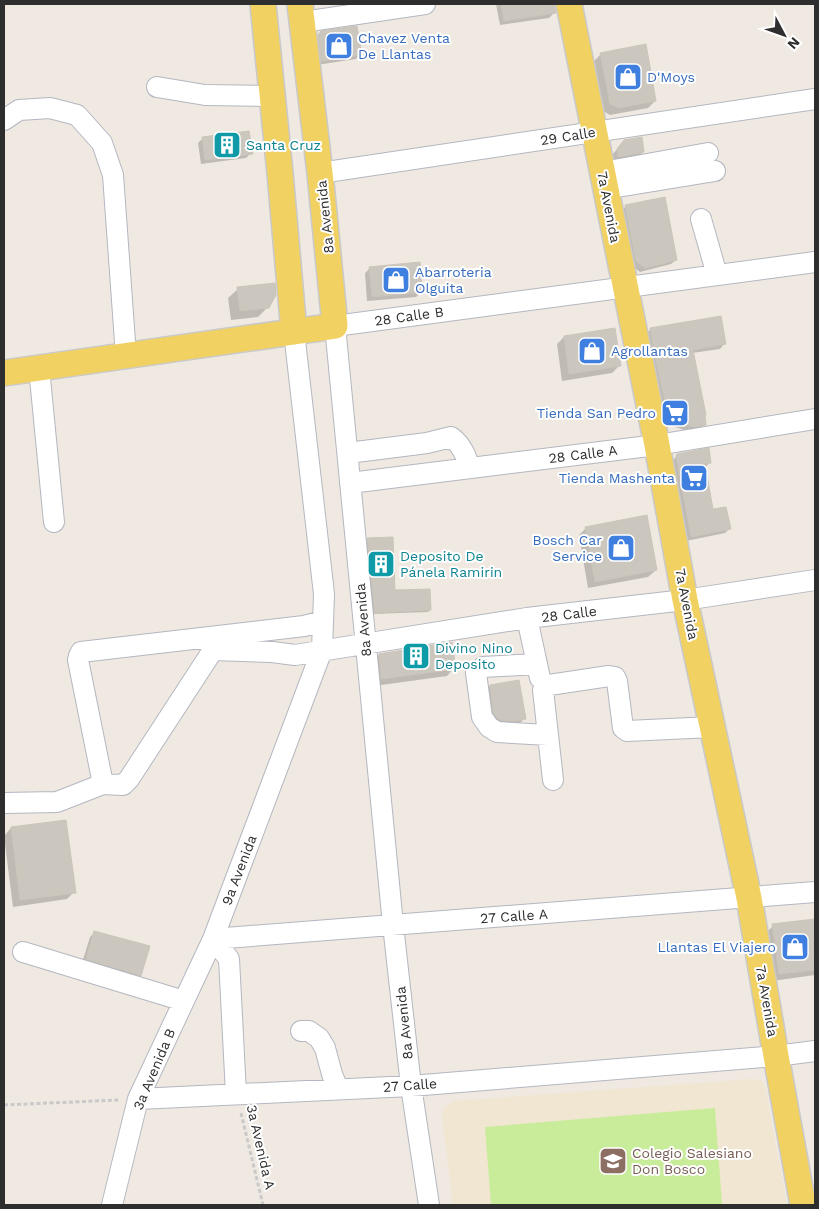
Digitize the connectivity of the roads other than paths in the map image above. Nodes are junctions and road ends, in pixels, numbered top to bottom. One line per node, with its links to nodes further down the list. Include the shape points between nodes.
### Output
1 (263, 4): 6 (main road)
2 (425, 4): 4 (street)
3 (569, 4): 9 (main road, 7a Avenida)
4 (301, 13): 11 (main road, 8a Avenida)
5 (157, 87): 6 (street, via 205,95)
6 (272, 96): 18 (main road)
7 (815, 99): 9 (street, 29 Calle)
8 (4, 120): 19 (street, via 19,110 50,108 77,115 102,144 113,175)
9 (594, 132): 11 (street, 29 Calle); 12 (main road, 7a Avenida)
10 (712, 162): 12 (street)
11 (320, 173): 17 (main road, 8a Avenida)
12 (604, 180): 16 (main road, 7a Avenida)
13 (701, 219): 15 (street)
14 (815, 262): 15 (street, 28 Calle B)
15 (717, 275): 16 (street, 28 Calle B)
16 (626, 288): 17 (street, 28 Calle B); 23 (main road, 7a Avenida)
17 (335, 326): 18 (main road, 28 Calle B); 24 (street, 8a Avenida)
18 (294, 332): 19 (main road, 28 Calle B); 31 (street, via 324,594)
19 (126, 356): 20 (main road, 28 Calle B)
20 (39, 368): 21 (main road, 28 Calle B); 27 (street)
21 (4, 373)
22 (815, 420): 23 (street, 28 Calle A)
23 (657, 445): 25 (street, 28 Calle A); 29 (main road, 7a Avenida)
24 (348, 454): 25 (street, via 451,437 465,453); 26 (street, 8a Avenida)
25 (470, 468): 26 (street, 28 Calle A)
26 (350, 483): 33 (street, 8a Avenida)
27 (54, 522)
28 (815, 580): 29 (street, 28 Calle)
29 (685, 600): 30 (street, 28 Calle); 38 (main road, 7a Avenida)
30 (528, 618): 33 (street, 28 Calle); 36 (street)
31 (323, 621): 32 (street); 34 (street)
32 (283, 628): 35 (street); 41 (street, via 81,652 78,660)
33 (366, 644): 34 (street, 28 Calle); 45 (street, 8a Avenida)
34 (322, 650): 35 (street, 28 Calle); 46 (street, 9a Avenida)
35 (286, 654): 41 (street, 28 Calle, via 213,650 129,780 123,785)
36 (537, 664): 37 (street); 39 (street, via 483,667 476,673 482,717 497,732)
37 (543, 690): 38 (street, via 549,685 615,677 623,728 627,731); 39 (street)
38 (712, 727): 44 (main road, 7a Avenida)
39 (548, 735): 40 (street)
40 (553, 780)
41 (103, 784): 42 (street, via 58,802)
42 (4, 803)
43 (815, 892): 44 (street, 27 Calle A)
44 (749, 898): 45 (street, 27 Calle A); 51 (main road, 7a Avenida)
45 (393, 925): 46 (street, 27 Calle A); 52 (street, 8a Avenida)
46 (213, 939): 48 (street, 3a Avenida B); 54 (street, via 229,959)
47 (23, 952): 48 (street)
48 (184, 1001): 55 (street, 3a Avenida B)
49 (301, 1031): 53 (street, via 309,1031 325,1048)
50 (815, 1051): 51 (street, 27 Calle)
51 (776, 1056): 52 (street, 27 Calle); 58 (main road, 7a Avenida)
52 (411, 1086): 53 (street, 27 Calle); 57 (street, 8a Avenida)
53 (338, 1089): 54 (street, 27 Calle)
54 (236, 1094): 55 (street, 27 Calle)
55 (138, 1099): 56 (street, 3a Avenida B)
56 (112, 1205)
57 (429, 1205)
58 (803, 1205)

